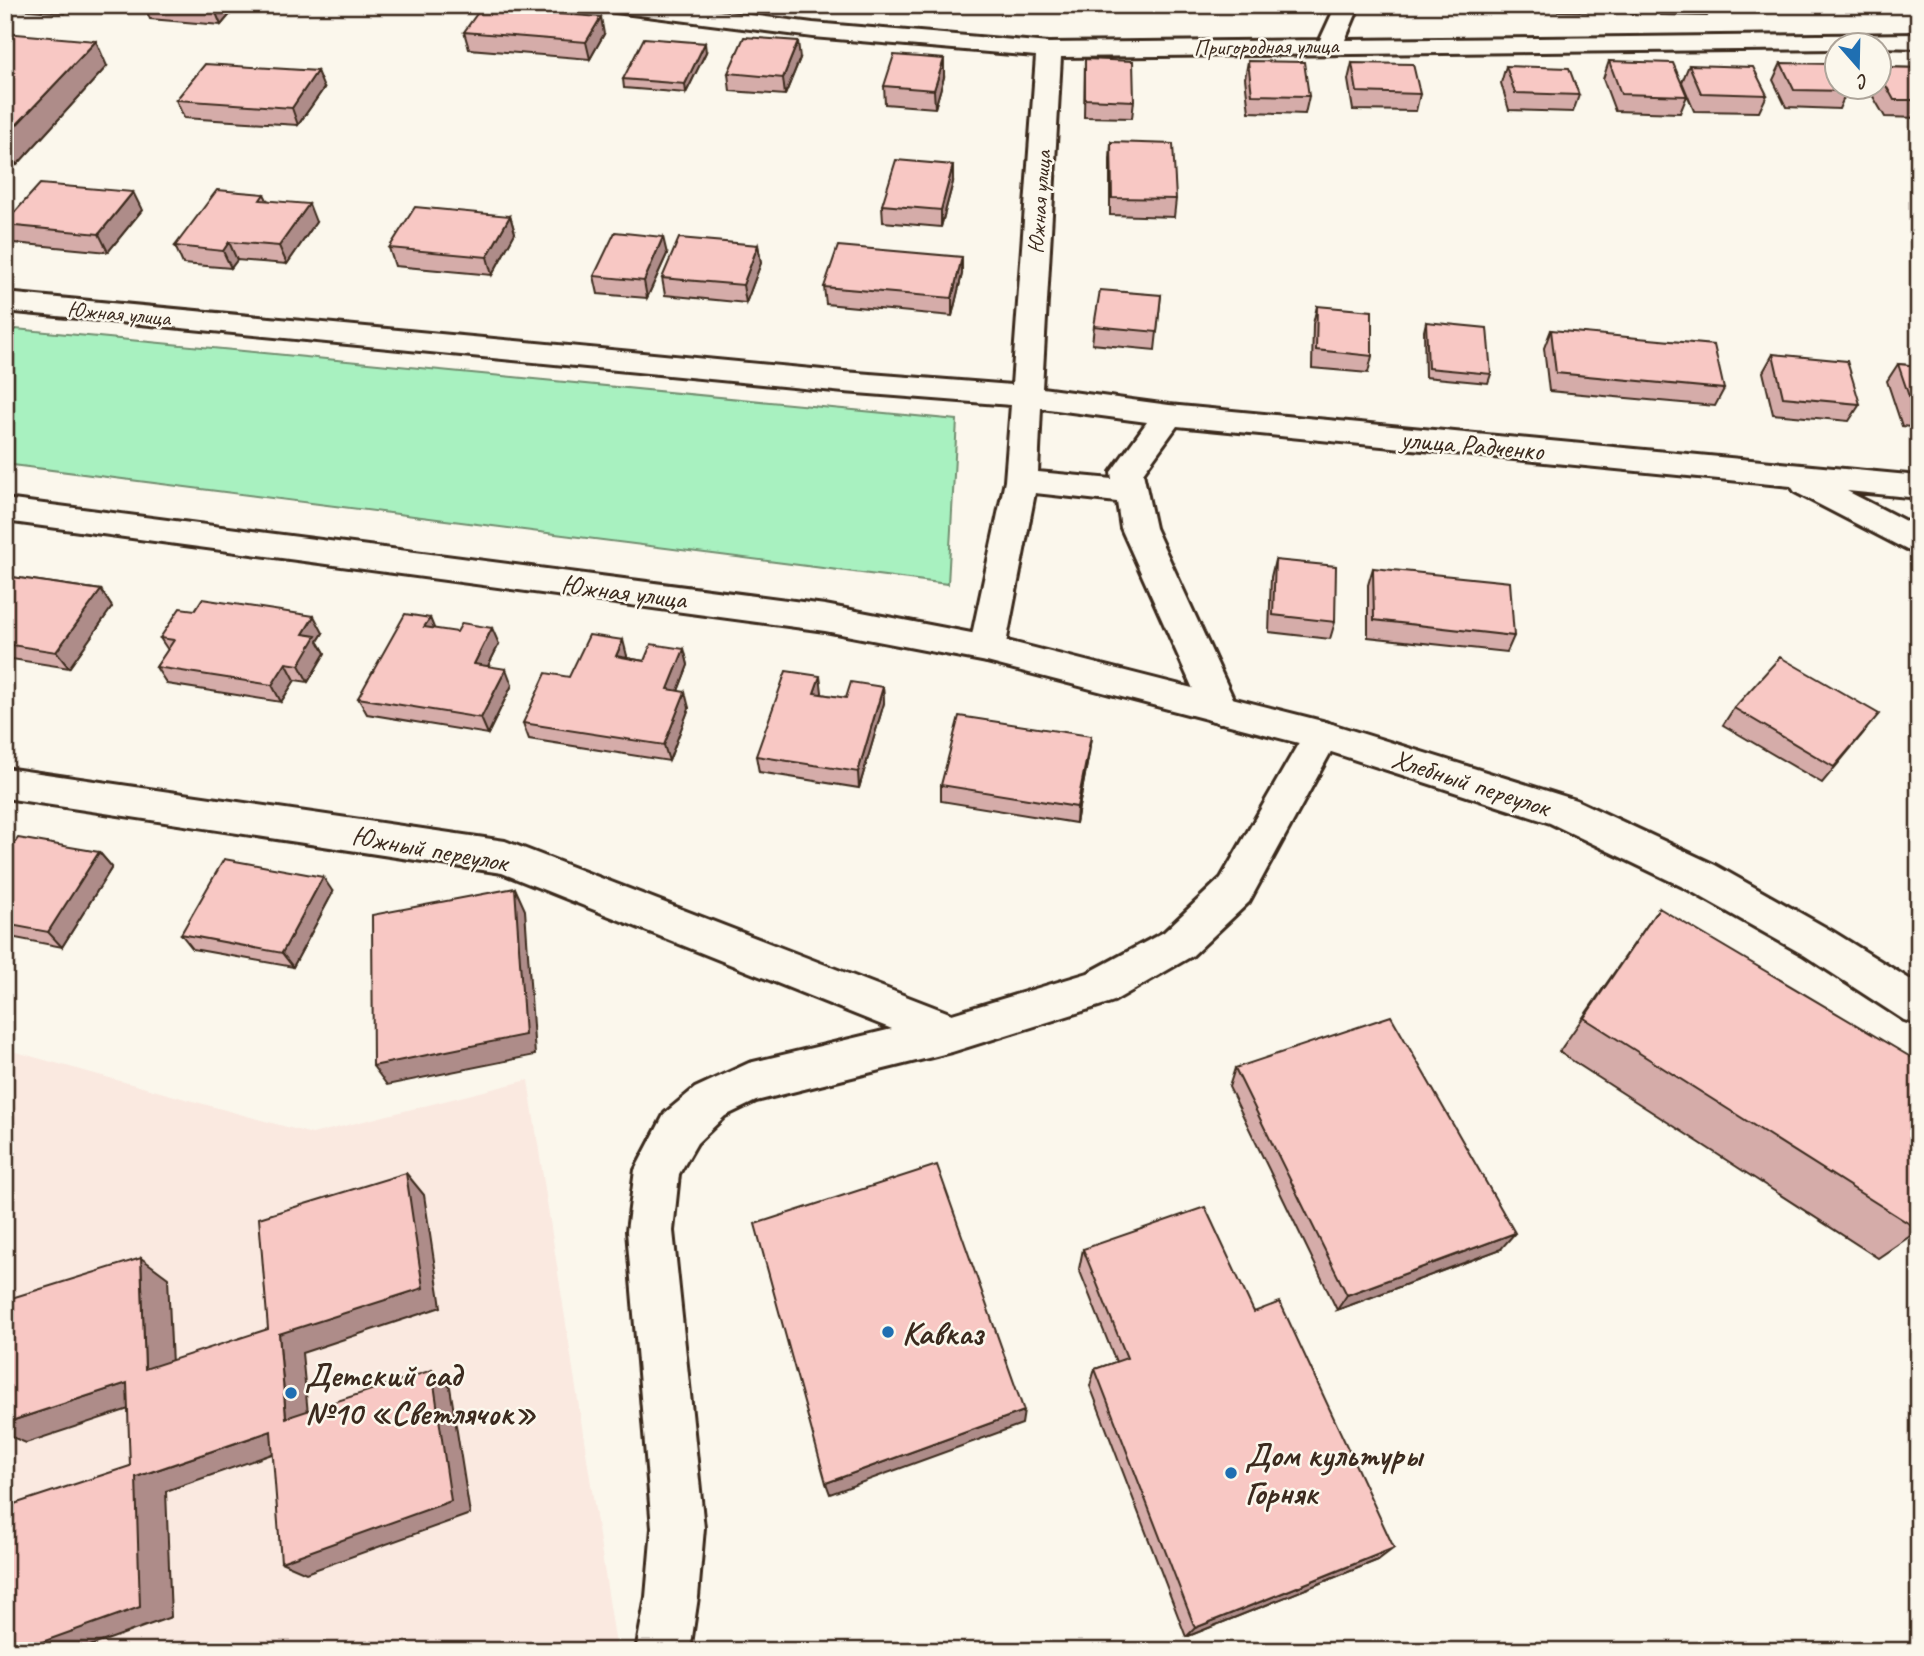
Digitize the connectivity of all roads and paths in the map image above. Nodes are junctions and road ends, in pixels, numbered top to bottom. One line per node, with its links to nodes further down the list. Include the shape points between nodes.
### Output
1 (615, 5): 5 (street, Пригородная улица, via 813,30)
2 (1341, 5): 4 (street, via 1344,14)
3 (1919, 41): 4 (street, Пригородная улица)
4 (1330, 45): 5 (street, Пригородная улица)
5 (1049, 50): 7 (street, Южная улица)
6 (5, 302): 7 (street, Южная улица)
7 (1027, 396): 8 (street, улица Радченко); 10 (street, Южная улица)
8 (1169, 415): 9 (street, улица Радченко); 12 (street, via 1127,472)
9 (1786, 474): 11 (street, улица Радченко); 14 (street)
10 (1021, 481): 12 (street); 15 (street, Южная улица)
11 (1919, 487)
12 (1130, 492): 16 (street, via 1138,528)
13 (5, 510): 15 (street, Южная улица, via 825,618)
14 (1919, 542)
15 (987, 649): 16 (street, Хлебный переулок)
16 (1220, 709): 17 (street, Хлебный переулок)
17 (1322, 735): 19 (street, Хлебный переулок, via 1562,811 1701,877); 20 (street, via 1235,890 1178,944 1099,988)
18 (5, 783): 20 (street, Южный переулок, via 505,857)
19 (1919, 1007)
20 (953, 1033): 21 (street, via 748,1083 710,1102 681,1128 657,1170 650,1231 678,1528)
21 (663, 1651)

